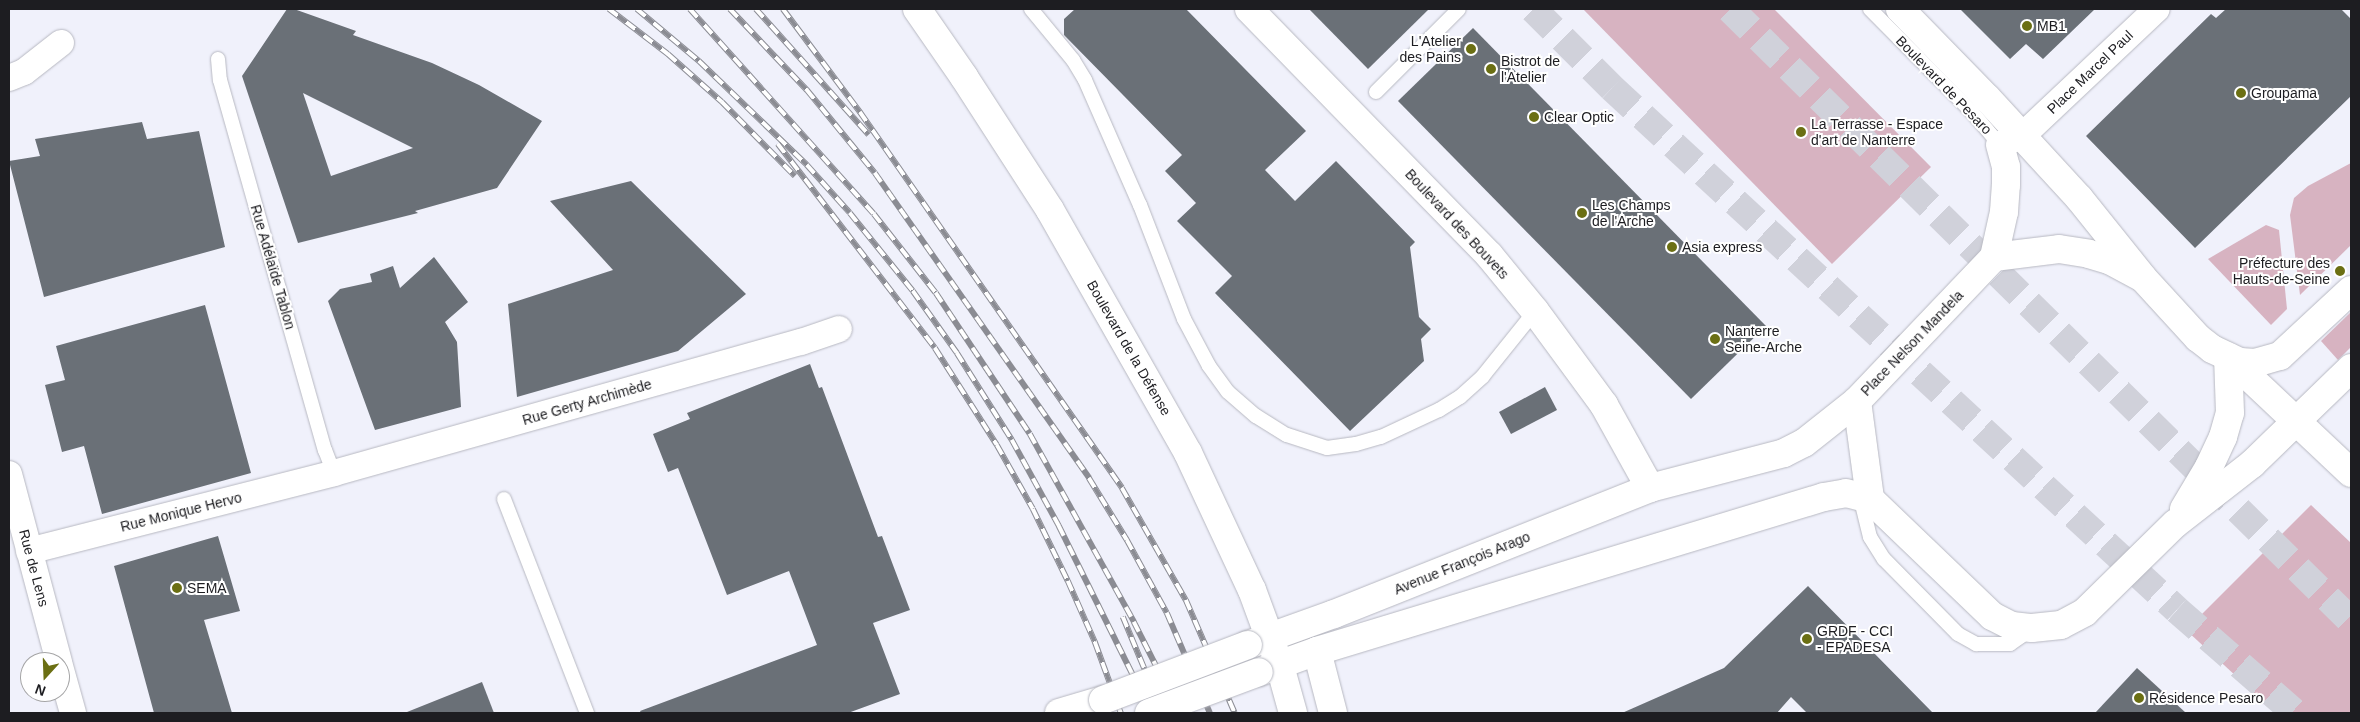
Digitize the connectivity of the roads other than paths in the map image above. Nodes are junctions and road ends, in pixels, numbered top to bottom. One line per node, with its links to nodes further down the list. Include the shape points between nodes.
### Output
1 (916, 9): 31 (main road, Boulevard de la Défense, via 1007,142 1132,351 1192,462 1252,590)
2 (1031, 9): 16 (lane, via 1086,80 1140,205 1184,319 1209,366 1228,392 1256,416 1287,435 1327,448 1356,444 1381,437 1439,410 1484,376)
3 (1249, 9): 16 (main road, Boulevard des Bouvets, via 1490,255)
4 (1459, 9): 11 (lane)
5 (1870, 9): 12 (lane, Boulevard de Pesaro, via 1972,112)
6 (1900, 9): 12 (main road, Boulevard de Pesaro)
7 (2156, 9): 12 (street, Place Marcel Paul)
8 (61, 42): 10 (street, via 24,72)
9 (218, 59): 22 (lane, Rue Adélaïde Tablon, via 226,98)
10 (9, 78)
11 (1376, 92)
12 (2011, 140): 13 (main road, via 2004,212); 14 (main road, Boulevard de Pesaro, via 2079,198)
13 (1994, 257): 14 (main road, via 2059,249 2109,260); 20 (main road, Place Nelson Mandela)
14 (2143, 278): 18 (main road, via 2198,338)
15 (2351, 290): 18 (main road, via 2280,356 2255,363)
16 (1535, 312): 25 (main road, Boulevard des Bouvets, via 1604,405)
17 (839, 329): 22 (street, Rue Gerty Archimède)
18 (2228, 357): 21 (main road); 28 (main road, via 2230,413 2223,437 2206,473)
19 (2351, 368): 21 (main road)
20 (1857, 400): 25 (main road, Avenue François Arago, via 1804,443 1784,453); 26 (main road, Place Nelson Mandela)
21 (2297, 423): 24 (main road); 28 (main road, via 2252,464)
22 (334, 473): 29 (street, Rue Monique Hervo)
23 (9, 474): 29 (street, Rue de Lens)
24 (2351, 474)
25 (1650, 488): 31 (main road, Avenue François Arago)
26 (1865, 498): 30 (main road, via 1992,616 2012,626); 30 (lane, via 1870,537 1884,558 1958,634 1976,644 2010,644); 32 (main road, via 1846,493 1824,497)
27 (504, 499): 35 (lane)
28 (2174, 524): 30 (main road, via 2085,612 2061,625)
29 (29, 550): 33 (street, Rue de Lens)
30 (2032, 628)
31 (1259, 641): 34 (main road, Boulevard de la Défense); 36 (main road, Avenue François Arago, bridge, via 1103,700)
32 (1318, 651): 34 (main road); 39 (main road)
33 (56, 652)
34 (1269, 669): 37 (main road, bridge); 38 (main road, Boulevard de la Défense)
35 (587, 713)
36 (1059, 713)
37 (1149, 713)
38 (1293, 713)
39 (1333, 713)

